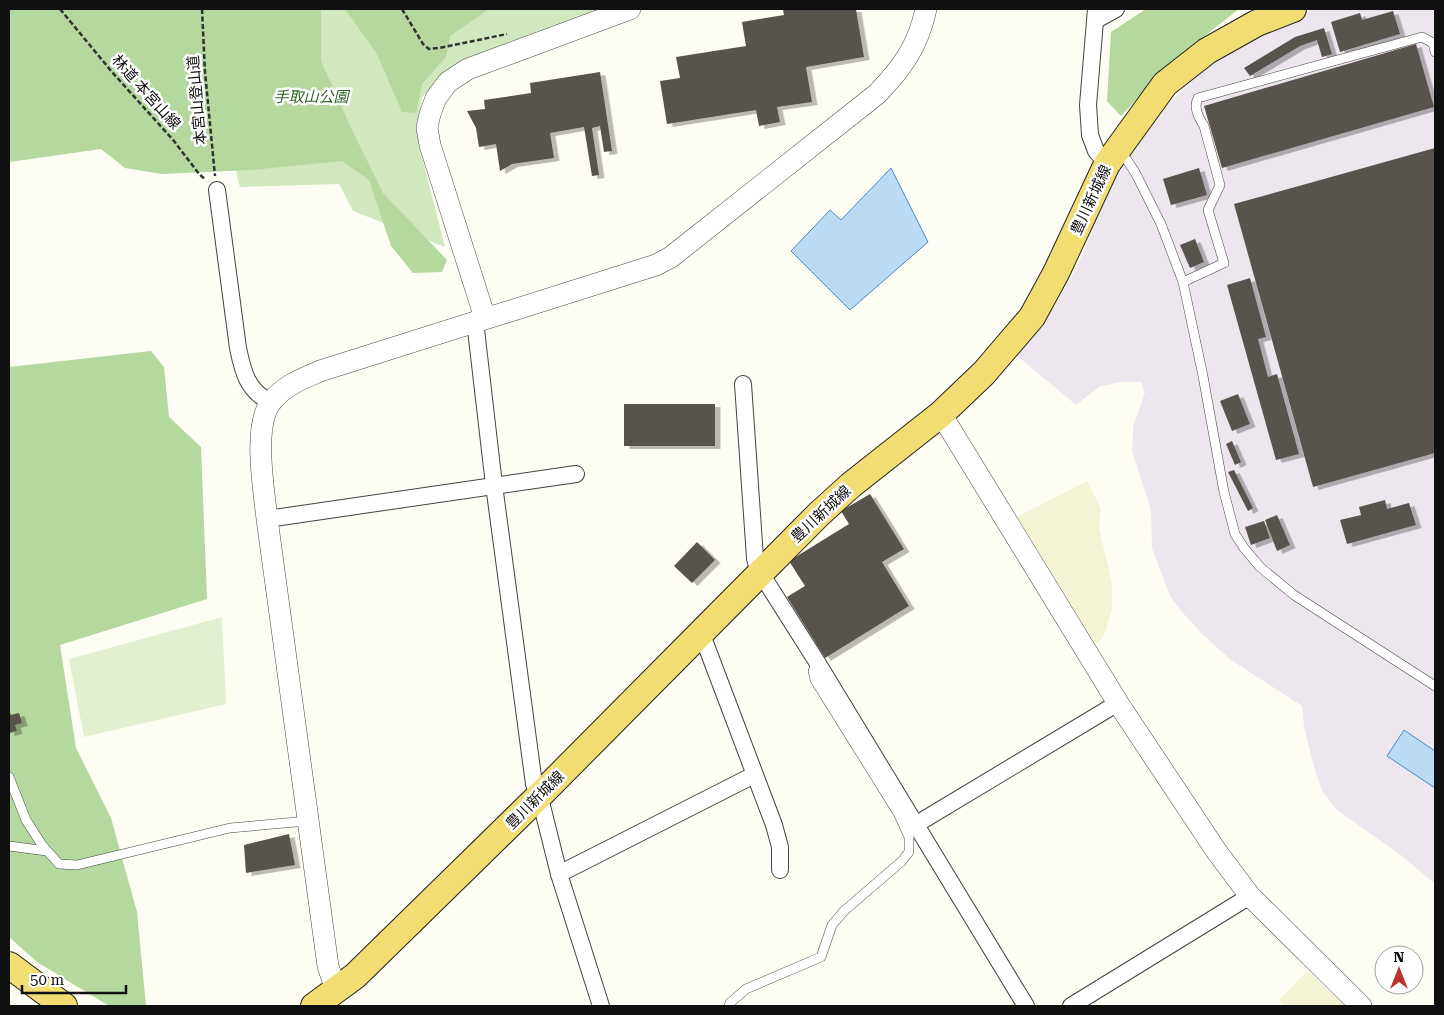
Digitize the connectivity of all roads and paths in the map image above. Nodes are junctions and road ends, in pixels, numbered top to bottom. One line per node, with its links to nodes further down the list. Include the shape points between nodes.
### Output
1 (60, 9): 12 (path, 林道 本宮山線, via 199,174)
2 (202, 9): 12 (path, 本宮山登山道)
3 (402, 9): 9 (path, via 429,49)
4 (630, 9): 14 (street, via 468,69 448,82 436,98 428,128 430,145)
5 (926, 9): 14 (street, via 910,54 876,94 671,257 656,265)
6 (1116, 9): 8 (street)
7 (1293, 9): 11 (main road, 豊川新城線, via 1257,23 1207,51 1165,84)
8 (1096, 14): 11 (street, via 1088,105 1090,134 1096,151)
9 (507, 35)
10 (1435, 52): 13 (lane, via 1433,43 1422,37 1198,98 1195,103 1220,185 1208,210 1224,263)
11 (1111, 157): 13 (lane, via 1127,160 1136,174 1161,224); 17 (main road, 豊川新城線, via 1032,317 984,373)
12 (217, 190): 16 (street, via 239,355 249,384 260,397)
13 (1183, 282): 24 (lane, via 1224,492 1236,534 1244,548 1260,567 1294,595)
14 (480, 320): 16 (street, via 320,370 292,383); 19 (street)
15 (743, 384): 21 (street, via 755,558)
16 (270, 402): 20 (street, via 262,422 261,441)
17 (941, 414): 21 (main road, 豊川新城線, via 851,485); 25 (street)
18 (576, 474): 19 (street)
19 (494, 485): 20 (street); 28 (street)
20 (267, 519): 29 (street)
21 (759, 574): 22 (main road, 豊川新城線); 23 (street)
22 (699, 634): 26 (street); 28 (main road, 豊川新城線)
23 (817, 662): 30 (street); 41 (lane, via 813,671 815,680 898,813 909,837 909,852 832,925 821,957 746,989)
24 (1435, 686)
25 (1118, 704): 30 (street); 35 (street)
26 (754, 774): 33 (street, via 780,847); 34 (street)
27 (9, 777): 32 (lane, via 26,820)
28 (538, 797): 34 (street); 37 (main road, 豊川新城線)
29 (308, 821): 32 (lane, via 230,828 77,865 59,864); 37 (street, via 328,966)
30 (915, 825): 42 (street)
31 (9, 846): 32 (lane)
32 (47, 851)
33 (780, 870)
34 (559, 874): 40 (street)
35 (1250, 896): 43 (street); 44 (street)
36 (9, 965): 38 (main road)
37 (336, 998): 39 (main road, 豊川新城線)
38 (64, 1006)
39 (314, 1006)
40 (601, 1006)
41 (729, 1006)
42 (1026, 1006)
43 (1071, 1006)
44 (1361, 1006)

